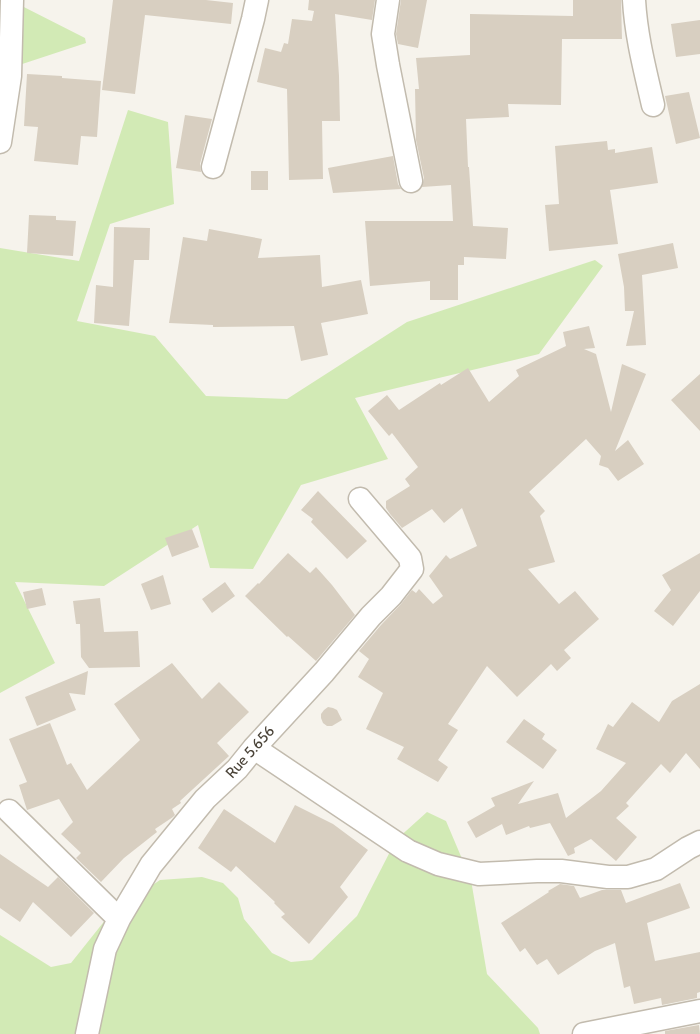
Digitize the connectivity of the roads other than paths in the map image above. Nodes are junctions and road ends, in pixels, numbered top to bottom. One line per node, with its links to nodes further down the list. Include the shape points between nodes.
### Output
1 (12, 0): 6 (street, via 10,76)
2 (257, 0): 7 (street)
3 (388, 0): 8 (street, via 383,34)
4 (634, 0): 5 (street, via 641,53)
5 (653, 105)
6 (0, 142)
7 (212, 167)
8 (411, 181)
9 (360, 499): 10 (street, Rue 5.656, via 410,558 412,569)
10 (254, 748): 12 (street, via 408,851 438,864 479,874 561,871 628,876 656,869); 13 (street, Rue 5.656, via 205,799 151,865)
11 (8, 811): 13 (street)
12 (700, 842)
13 (119, 919): 15 (street, Rue 5.656, via 105,949)
14 (700, 1011): 16 (street)
15 (87, 1034)
16 (584, 1034)

